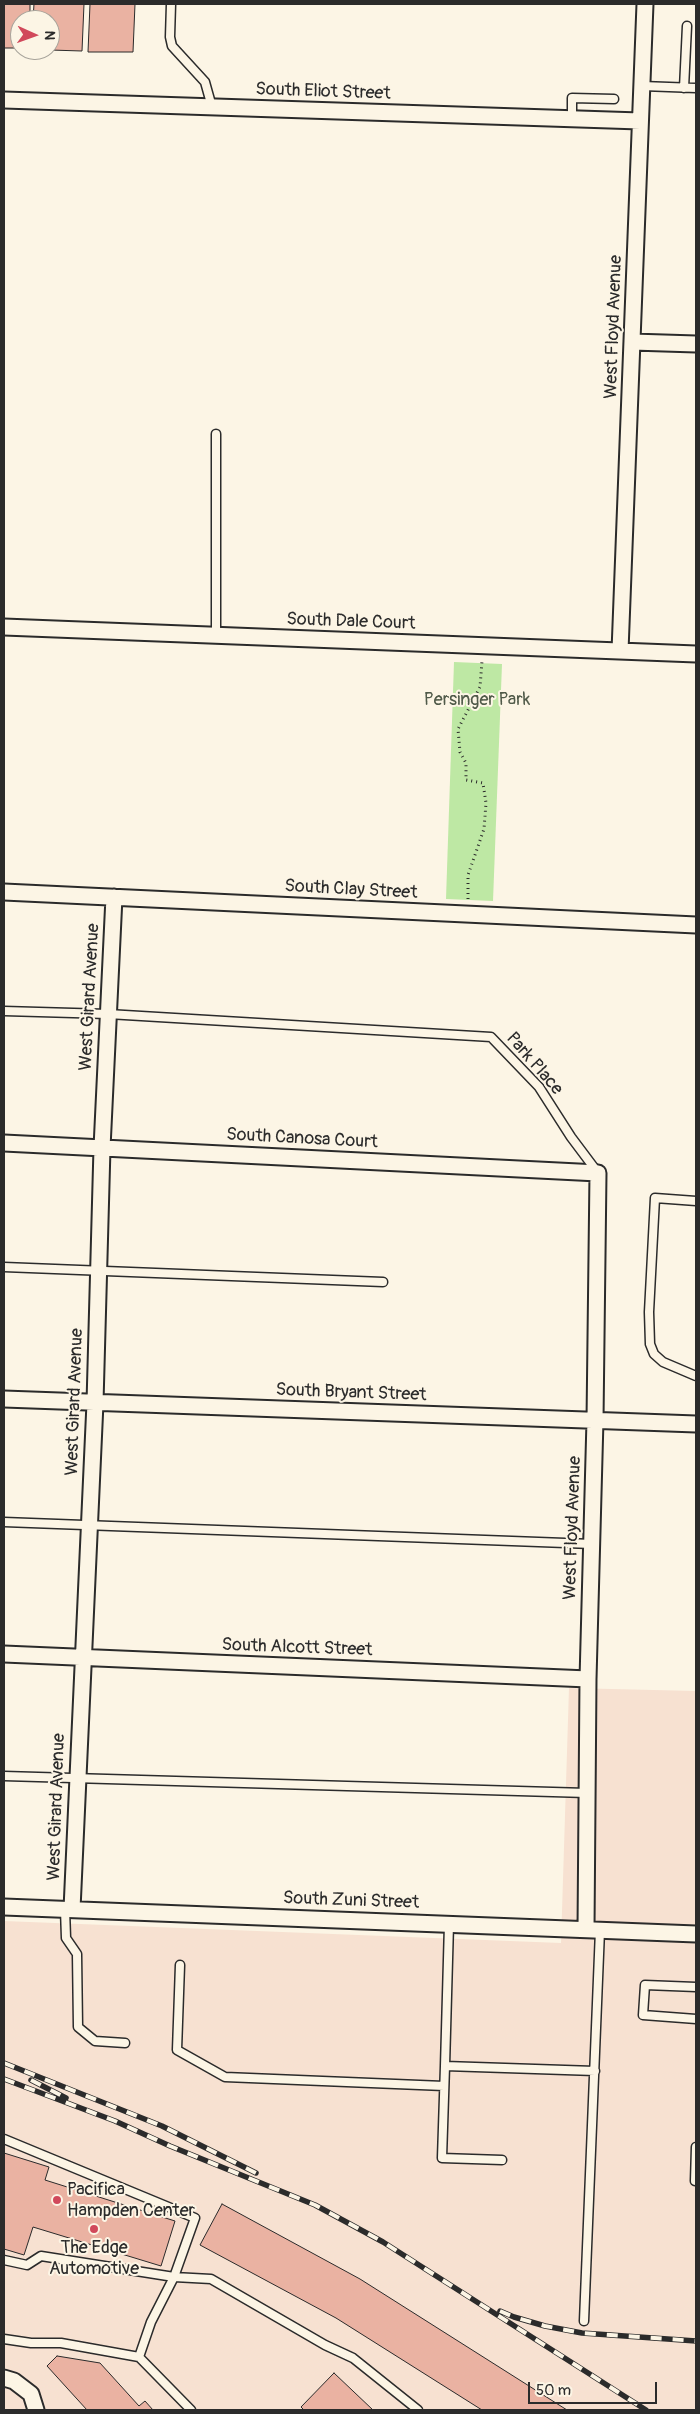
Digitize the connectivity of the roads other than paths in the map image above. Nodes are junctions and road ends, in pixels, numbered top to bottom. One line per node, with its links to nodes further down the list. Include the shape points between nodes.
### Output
1 (171, 4): 9 (lane, via 171,42 205,82)
2 (645, 4): 4 (street, West Floyd Avenue)
3 (687, 26): 5 (lane)
4 (642, 86): 5 (lane); 11 (street, West Floyd Avenue)
5 (684, 88): 6 (lane)
6 (696, 88)
7 (614, 99): 10 (lane, via 572,98)
8 (4, 100): 9 (street, South Eliot Street)
9 (212, 107): 10 (street, South Eliot Street)
10 (572, 118): 11 (street, South Eliot Street)
11 (640, 121): 12 (street, West Floyd Avenue)
12 (632, 342): 13 (street); 17 (street, West Floyd Avenue)
13 (696, 344)
14 (216, 434): 16 (lane)
15 (4, 627): 16 (street, South Dale Court)
16 (216, 636): 17 (street, South Dale Court)
17 (620, 651): 18 (street, South Dale Court)
18 (696, 654)
19 (4, 892): 20 (street, South Clay Street)
20 (114, 897): 21 (street, South Clay Street); 23 (street, West Girard Avenue)
21 (696, 925)
22 (4, 1011): 23 (lane)
23 (108, 1014): 25 (street, West Girard Avenue); 26 (lane, Park Place, via 491,1037 539,1088)
24 (4, 1143): 25 (street, South Canosa Court)
25 (102, 1148): 26 (street, South Canosa Court); 29 (street, West Girard Avenue)
26 (598, 1172): 34 (street, West Floyd Avenue)
27 (696, 1201): 31 (lane, via 655,1198 649,1312 650,1344 654,1354 663,1362)
28 (4, 1267): 29 (lane)
29 (98, 1271): 30 (lane); 33 (street, West Girard Avenue)
30 (383, 1282)
31 (696, 1376)
32 (4, 1399): 33 (street, South Bryant Street)
33 (95, 1402): 34 (street, South Bryant Street); 37 (street, West Girard Avenue)
34 (595, 1420): 35 (street, South Bryant Street); 38 (street, West Floyd Avenue)
35 (696, 1424)
36 (4, 1522): 37 (lane)
37 (88, 1525): 38 (lane); 40 (street, West Girard Avenue)
38 (592, 1544): 41 (street, West Floyd Avenue)
39 (4, 1654): 40 (street, South Alcott Street)
40 (82, 1657): 41 (street, South Alcott Street); 43 (street, West Girard Avenue)
41 (588, 1679): 44 (street, West Floyd Avenue)
42 (4, 1776): 43 (lane)
43 (77, 1778): 44 (lane); 46 (street, West Girard Avenue)
44 (587, 1793): 48 (street, West Floyd Avenue)
45 (4, 1907): 46 (street, South Zuni Street)
46 (68, 1909): 47 (street, South Zuni Street); 53 (lane, via 66,1938 77,1954 78,2027 95,2041)
47 (449, 1924): 48 (street, South Zuni Street); 54 (lane)
48 (593, 1929): 49 (street, South Zuni Street); 55 (lane)
49 (696, 1934)
50 (180, 1965): 56 (lane, via 177,2050 225,2077)
51 (696, 1987): 52 (lane, via 645,1985 643,2015)
52 (696, 2019)
53 (125, 2043)
54 (445, 2066): 55 (lane); 56 (lane)
55 (595, 2071): 63 (lane)
56 (444, 2086): 59 (lane, via 442,2158)
57 (4, 2139): 62 (lane, via 195,2218)
58 (696, 2147): 60 (lane)
59 (502, 2160)
60 (695, 2181)
61 (4, 2260): 62 (lane, via 27,2265 41,2256)
62 (174, 2277): 65 (lane, via 151,2322); 69 (lane, via 211,2278 325,2345 354,2358)
63 (584, 2321)
64 (4, 2339): 65 (lane, via 61,2343)
65 (139, 2357): 68 (lane)
66 (4, 2378): 67 (street, via 14,2381 31,2394)
67 (36, 2410)
68 (191, 2410)
69 (418, 2410)

